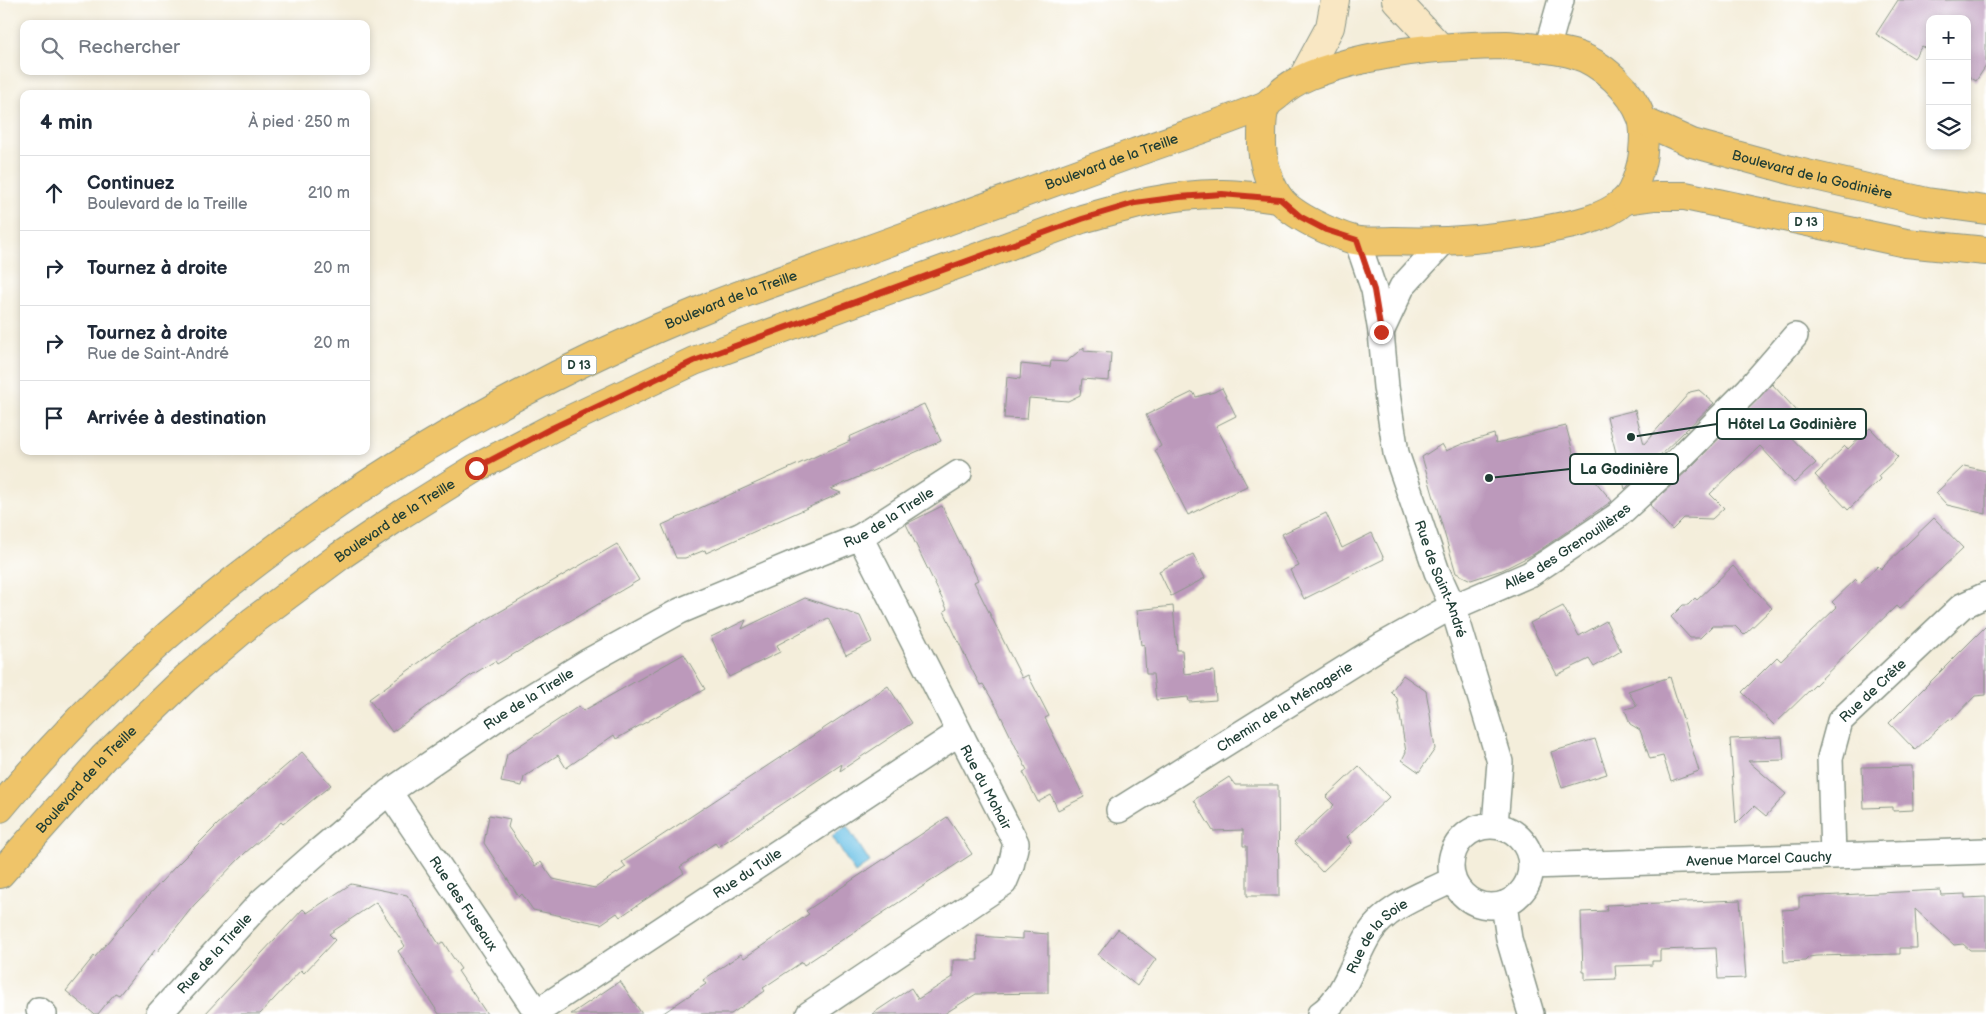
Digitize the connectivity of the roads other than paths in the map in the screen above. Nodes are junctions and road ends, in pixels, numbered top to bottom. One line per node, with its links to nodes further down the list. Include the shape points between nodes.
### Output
1 (1335, 0): 6 (main road, via 1330,27)
2 (1396, 0): 4 (main road)
3 (1561, 0): 5 (street)
4 (1440, 47): 5 (main road, Boulevard de la Treille, via 1506,45); 6 (main road, Boulevard de la Treille, via 1373,57)
5 (1548, 49): 8 (main road, Boulevard de la Treille, via 1576,55 1607,72 1634,102)
6 (1303, 77): 7 (main road, Boulevard de la Treille)
7 (1266, 105): 9 (main road, via 1262,148); 23 (main road, Boulevard de la Treille / D 13, via 711,306 531,388 438,440 356,492 251,568 118,682)
8 (1643, 121): 10 (main road, via 1643,161); 11 (main road, Boulevard de la Godinière, via 1692,143 1794,171 1927,202)
9 (1280, 199): 12 (main road, via 1301,217); 29 (main road, Boulevard de la Treille, via 1222,194 1179,197 1135,203 1082,219 694,361 476,468 340,556 252,621 186,678 104,757)
10 (1626, 200): 13 (main road, via 1611,210 1573,224 1490,239); 14 (main road, D 13, via 1685,196 1906,243)
11 (1986, 210)
12 (1357, 240): 13 (main road); 15 (street, Rue de Saint-André, via 1374,290)
13 (1443, 242): 15 (street, via 1402,288)
14 (1986, 251)
15 (1381, 332): 20 (street, Rue de Saint-André, via 1396,453 1437,572)
16 (1795, 336): 20 (street, Allée des Grenouillères, via 1678,460 1617,516 1530,574)
17 (959, 473): 18 (street, Rue de la Tirelle)
18 (860, 537): 21 (street, Rue du Mohair); 22 (street, Rue de la Tirelle, via 680,611 589,661 503,714)
19 (1986, 595): 27 (street, Rue de Crête, via 1962,606 1840,721 1830,758)
20 (1453, 607): 24 (street, Chemin de la Ménagerie, via 1381,646); 25 (street, Rue de Saint-André, via 1500,762)
21 (959, 735): 32 (street, Rue du Tulle); 34 (street, Rue du Mohair, via 1016,843 1012,866 1004,883)
22 (389, 792): 32 (street, Rue des Fuseaux); 33 (street, Rue de la Tirelle, via 262,901)
23 (0, 808)
24 (1119, 810)
25 (1494, 825): 28 (street, via 1516,834 1530,854); 30 (street, via 1481,826 1458,841 1452,853)
26 (1986, 851): 27 (street, Avenue Marcel Cauchy)
27 (1833, 855): 28 (street, Avenue Marcel Cauchy)
28 (1531, 866): 31 (street, via 1524,890)
29 (0, 874)
30 (1452, 880): 31 (street, via 1463,895 1479,905 1492,907); 35 (street, Rue de la Soie, via 1387,914 1370,932 1345,984)
31 (1504, 904): 36 (street, via 1509,939)
32 (537, 1013)
33 (159, 1014)
34 (809, 1014)
35 (1320, 1014)
36 (1531, 1014)

